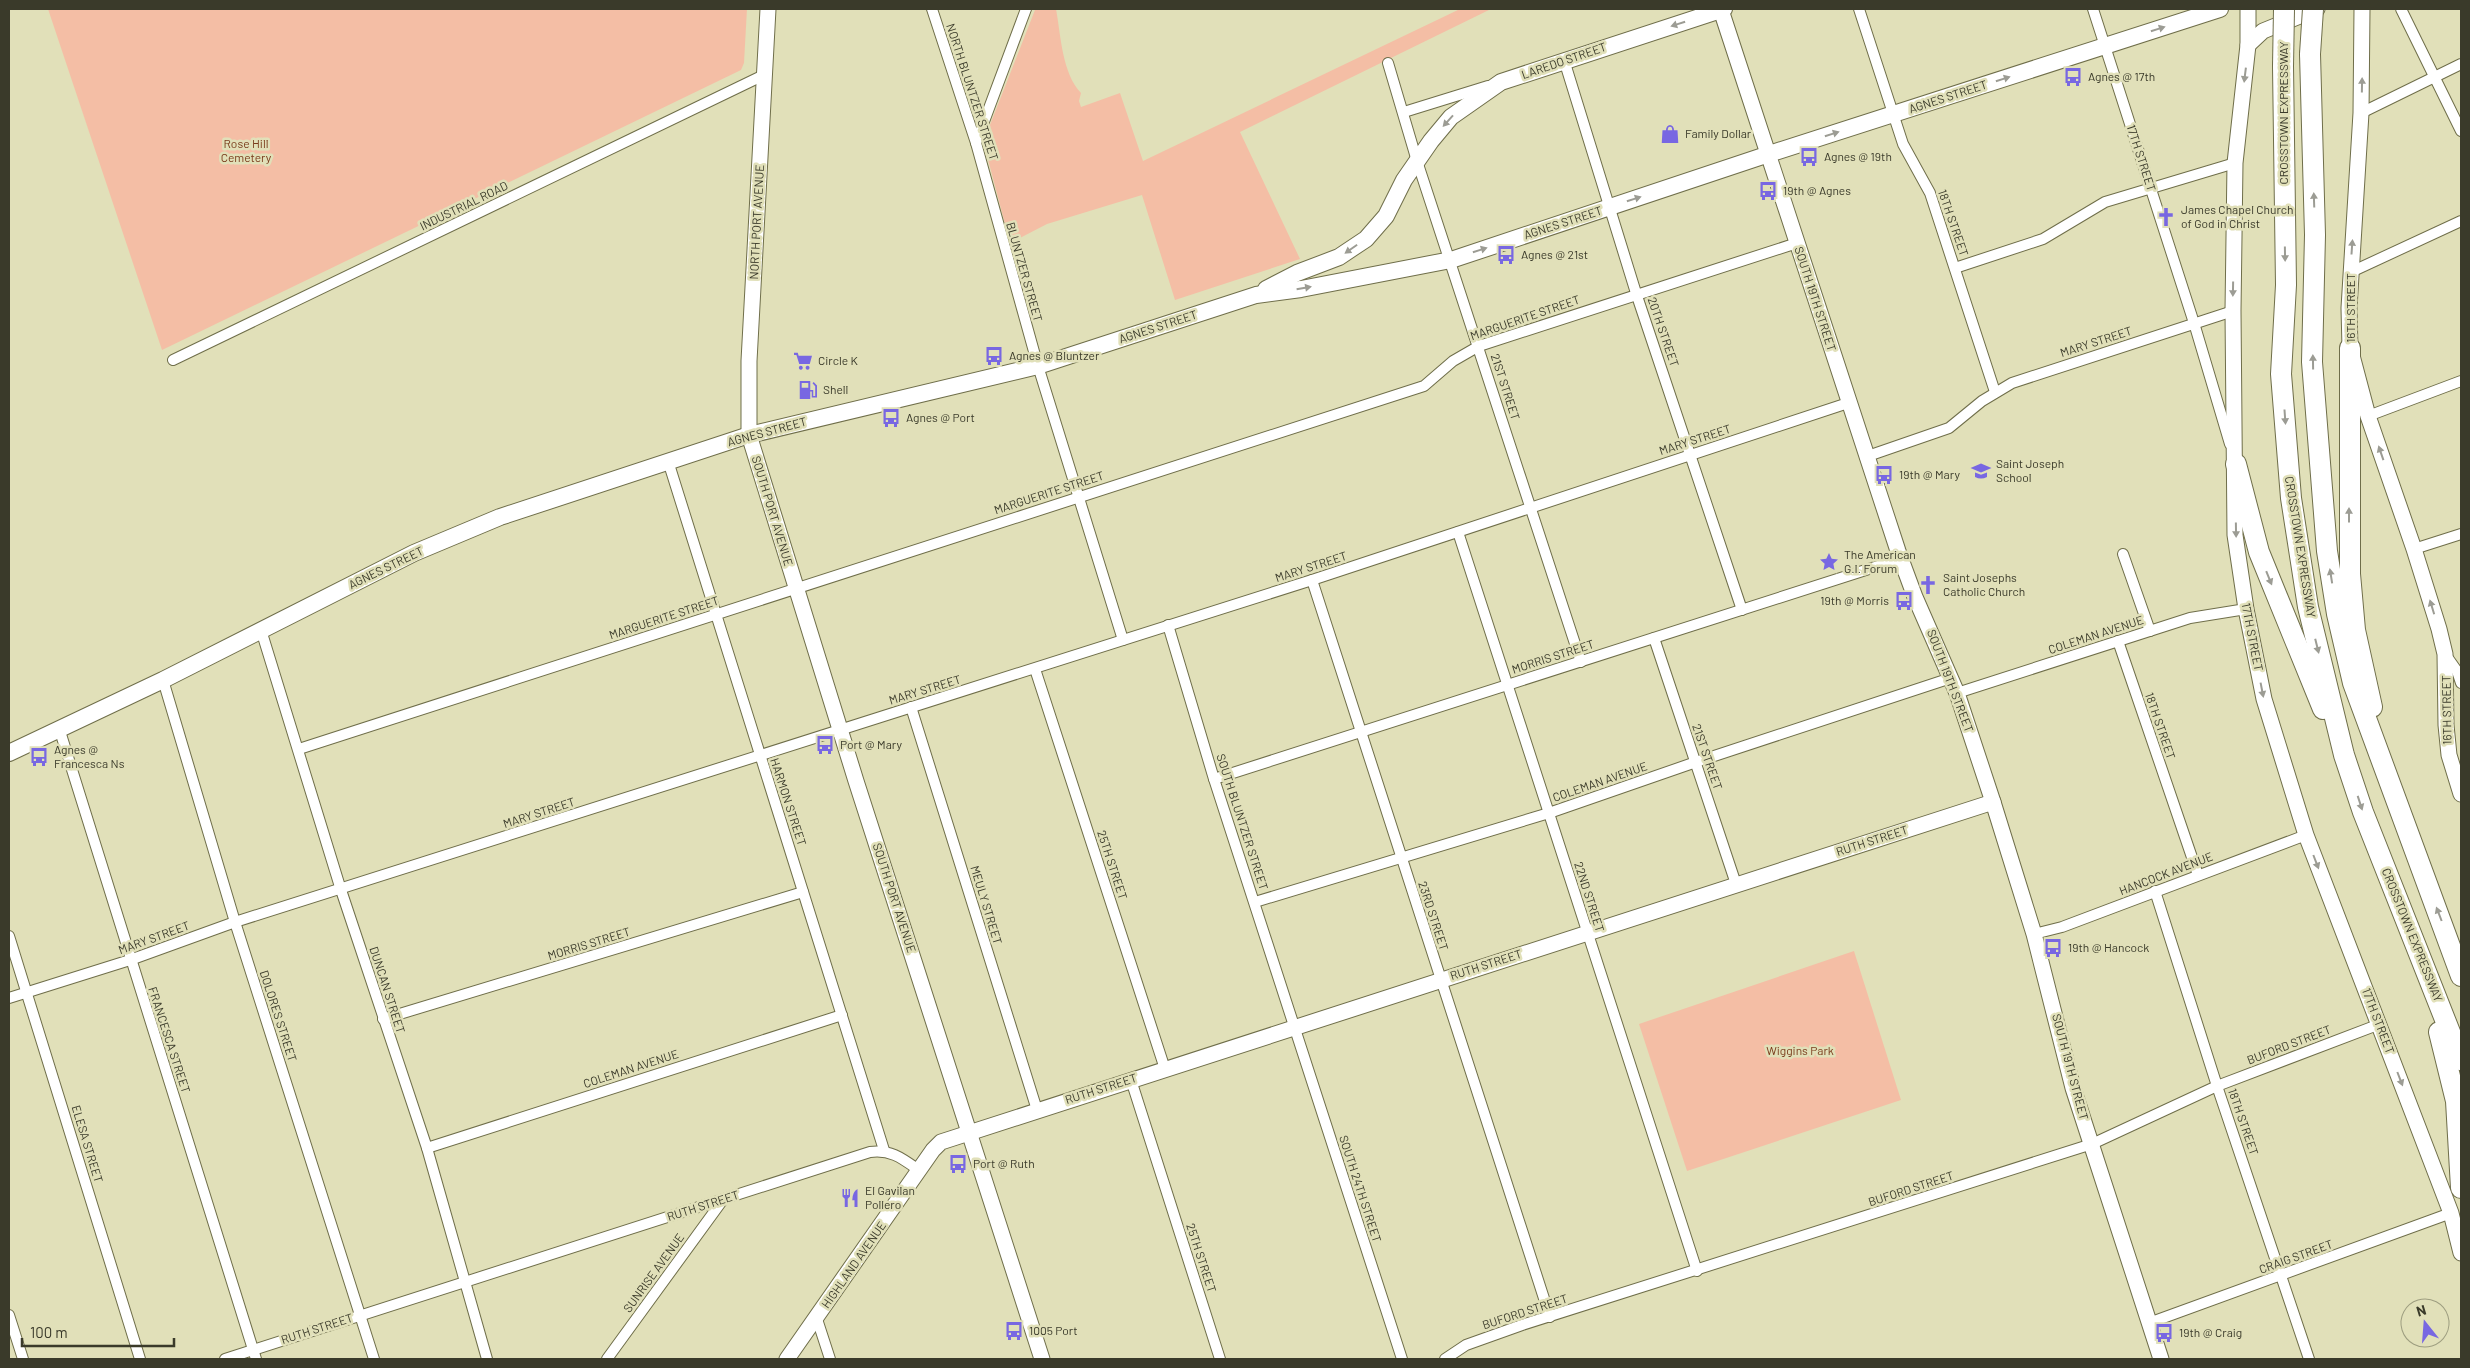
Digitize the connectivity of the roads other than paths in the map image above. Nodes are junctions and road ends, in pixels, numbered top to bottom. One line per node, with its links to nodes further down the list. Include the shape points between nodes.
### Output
1 (768, 9): 19 (main road, NORTH PORT AVENUE)
2 (932, 9): 26 (street, NORTH BLUNTZER STREET)
3 (1026, 9): 26 (street)
4 (1722, 9): 16 (main road, LAREDO STREET, one-way to 16); 27 (main road, SOUTH 19TH STREET)
5 (1858, 9): 24 (street, 18TH STREET)
6 (2093, 9): 15 (street, 17TH STREET)
7 (2220, 9): 15 (main road, AGNES STREET, one-way to 7)
8 (2248, 9): 14 (main road)
9 (2284, 9): 88 (highway, CROSSTOWN EXPRESSWAY, one-way to 88, bridge, via 2286,284 2281,374 2291,498 2308,606)
10 (2313, 9): 87 (highway, one-way to 10, bridge, via 2353,683 2327,551 2312,362 2315,235 2310,54)
11 (2317, 9): 14 (main road, via 2263,31)
12 (2361, 9): 23 (main road, 16TH STREET, one-way to 12)
13 (2401, 9): 20 (street)
14 (2248, 45): 29 (main road, one-way to 29)
15 (2105, 46): 24 (main road, AGNES STREET, one-way to 15); 31 (street, 17TH STREET)
16 (1564, 60): 21 (main road, LAREDO STREET); 32 (street, 20TH STREET)
17 (1388, 63): 22 (street, 21ST STREET)
18 (2461, 64): 20 (street)
19 (766, 74): 44 (street, INDUSTRIAL ROAD); 50 (main road, NORTH PORT AVENUE, via 749,361)
20 (2434, 77): 23 (street); 25 (street)
21 (1501, 82): 22 (street, LAREDO STREET); 28 (main road, one-way to 28, via 1451,116)
22 (1404, 112): 28 (street, 21ST STREET)
23 (2361, 114): 37 (main road, 16TH STREET, one-way to 23)
24 (1893, 115): 27 (main road, AGNES STREET, one-way to 24); 36 (street, 18TH STREET, via 1908,156 1930,193)
25 (2461, 132)
26 (976, 143): 30 (street, NORTH BLUNTZER STREET)
27 (1769, 154): 32 (main road, AGNES STREET, one-way to 27); 34 (main road, SOUTH 19TH STREET)
28 (1417, 161): 35 (street, 21ST STREET); 39 (main road, one-way to 39, via 1386,216 1366,239 1339,257 1297,273)
29 (2235, 163): 31 (street); 40 (main road, one-way to 40)
30 (987, 183): 45 (street, BLUNTZER STREET)
31 (2151, 188): 36 (street, via 2105,202 2043,239); 41 (street, 17TH STREET)
32 (1610, 207): 35 (main road, AGNES STREET, one-way to 32); 38 (street, 20TH STREET)
33 (2461, 221): 37 (street)
34 (1797, 242): 38 (street, MARGUERITE STREET); 48 (main road, SOUTH 19TH STREET)
35 (1451, 260): 39 (main road, AGNES STREET, one-way to 35); 42 (street, 21ST STREET)
36 (1955, 268): 47 (street, 18TH STREET)
37 (2350, 272): 43 (main road, 16TH STREET)
38 (1636, 293): 42 (street, MARGUERITE STREET); 51 (street, 20TH STREET)
39 (1256, 295): 45 (main road, AGNES STREET)
40 (2233, 310): 41 (street, MARY STREET); 54 (main road)
41 (2194, 323): 47 (street, MARY STREET, via 2012,383); 54 (street, 17TH STREET)
42 (1479, 346): 55 (street, MARGUERITE STREET, via 1453,360 1424,386); 56 (street, 21ST STREET)
43 (2350, 348): 49 (main road, 16TH STREET); 87 (highway, one-way to 43, via 2370,695 2355,630 2350,574)
44 (173, 360)
45 (1038, 366): 50 (main road, AGNES STREET); 55 (street)
46 (2461, 382): 49 (street)
47 (1995, 392): 52 (street, MARY STREET, via 1949,428)
48 (1848, 403): 51 (street, MARY STREET); 52 (main road, SOUTH 19TH STREET)
49 (2368, 416): 59 (main road, 16TH STREET, one-way to 49)
50 (749, 435): 53 (main road, AGNES STREET); 63 (main road, SOUTH PORT AVENUE)
51 (1691, 455): 56 (street, MARY STREET); 65 (street, 20TH STREET)
52 (1865, 457): 61 (main road, SOUTH 19TH STREET)
53 (668, 461): 66 (street, HARMON STREET); 68 (main road, AGNES STREET, via 453,535)
54 (2236, 464): 64 (main road, 17TH STREET, one-way to 64, via 2235,535); 88 (highway, one-way to 88, via 2258,552)
55 (1079, 497): 63 (street, MARGUERITE STREET); 71 (street)
56 (1531, 508): 57 (street, MARY STREET); 74 (street, 21ST STREET)
57 (1458, 532): 62 (street, MARY STREET); 79 (street, 22ND STREET)
58 (2461, 534): 59 (street)
59 (2414, 549): 73 (main road, 16TH STREET, one-way to 59)
60 (2123, 554): 69 (street)
61 (1900, 559): 65 (street, MORRIS STREET); 76 (main road, SOUTH 19TH STREET)
62 (1312, 580): 67 (street, MARY STREET); 84 (street, 23RD STREET)
63 (796, 588): 66 (street, MARGUERITE STREET); 83 (main road, SOUTH PORT AVENUE)
64 (2246, 609): 69 (street, COLEMAN AVENUE, via 2190,618); 95 (main road, 17TH STREET, one-way to 95, via 2264,699)
65 (1742, 610): 70 (street, MORRIS STREET)
66 (716, 615): 85 (street, MARGUERITE STREET); 89 (street, HARMON STREET)
67 (1168, 625): 71 (street, MARY STREET); 91 (street, SOUTH BLUNTZER STREET)
68 (261, 630): 77 (main road, AGNES STREET); 85 (street, DUNCAN STREET)
69 (2150, 631): 72 (street, COLEMAN AVENUE)
70 (1654, 638): 74 (street, MORRIS STREET); 90 (street, 21ST STREET)
71 (1123, 640): 75 (street, MARY STREET)
72 (2118, 641): 80 (street, COLEMAN AVENUE); 97 (street, 18TH STREET)
73 (2445, 654): 78 (street, 16TH STREET); 92 (main road, 16TH STREET, via 2449,755)
74 (1581, 662): 79 (street, MORRIS STREET)
75 (1035, 669): 81 (street, MARY STREET); 120 (street, 25TH STREET)
76 (1951, 678): 80 (main road, SOUTH 19TH STREET); 90 (street, COLEMAN AVENUE)
77 (163, 680): 82 (main road, AGNES STREET); 103 (street, DOLORES STREET)
78 (2461, 683)
79 (1508, 685): 84 (street, MORRIS STREET); 94 (street, 22ND STREET)
80 (1957, 693): 93 (main road, SOUTH 19TH STREET)
81 (911, 707): 83 (street, MARY STREET); 123 (street, MEULY STREET)
82 (59, 728): 86 (main road, AGNES STREET); 108 (street, FRANCESCA STREET)
83 (840, 730): 89 (street, MARY STREET); 124 (main road, SOUTH PORT AVENUE)
84 (1362, 732): 91 (street, MORRIS STREET); 96 (street, 23RD STREET)
85 (299, 749): 99 (street, DUNCAN STREET)
86 (9, 753)
87 (2378, 754): 107 (highway, one-way to 87)
88 (2344, 755): 109 (highway, CROSSTOWN EXPRESSWAY, one-way to 109)
89 (760, 756): 99 (street, MARY STREET); 100 (street, HARMON STREET)
90 (1696, 762): 94 (street, COLEMAN AVENUE); 98 (street, 21ST STREET)
91 (1214, 779): 102 (street, SOUTH BLUNTZER STREET)
92 (2460, 784)
93 (1993, 802): 98 (main road, RUTH STREET); 105 (main road, SOUTH 19TH STREET)
94 (1549, 813): 96 (street, COLEMAN AVENUE); 104 (street, 22ND STREET)
95 (2306, 835): 97 (street, HANCOCK AVENUE); 117 (main road, 17TH STREET, one-way to 117)
96 (1402, 858): 102 (street, COLEMAN AVENUE); 112 (street, 23RD STREET)
97 (2198, 875): 101 (street, HANCOCK AVENUE)
98 (1736, 884): 104 (main road, RUTH STREET)
99 (341, 890): 103 (street, MARY STREET); 116 (street, DUNCAN STREET)
100 (803, 892): 115 (street, HARMON STREET); 116 (street, MORRIS STREET)
101 (2155, 892): 105 (street, HANCOCK AVENUE, via 2062,927); 122 (street, 18TH STREET)
102 (1255, 902): 118 (street, SOUTH BLUNTZER STREET)
103 (235, 922): 108 (street, MARY STREET); 137 (street, DOLORES STREET)
104 (1588, 932): 112 (main road, RUTH STREET); 133 (street, 22ND STREET)
105 (2034, 934): 125 (main road, SOUTH 19TH STREET, via 2073,1088)
106 (9, 936): 113 (street, ELESA STREET)
107 (2448, 939): 110 (highway); 111 (highway)
108 (130, 960): 113 (street, MARY STREET); 141 (street, FRANCESCA STREET)
109 (2423, 964): 119 (highway, CROSSTOWN EXPRESSWAY); 129 (highway, via 2456,1102)
110 (2461, 964)
111 (2461, 976)
112 (1441, 980): 118 (main road, RUTH STREET); 138 (street, 23RD STREET)
113 (27, 993): 114 (street, MARY STREET); 143 (street, ELESA STREET)
114 (9, 998)
115 (842, 1015): 126 (street, COLEMAN AVENUE); 127 (street, HARMON STREET)
116 (383, 1019): 126 (street, DUNCAN STREET)
117 (2380, 1024): 122 (street, BUFORD STREET); 131 (main road, 17TH STREET, one-way to 131)
118 (1294, 1027): 120 (main road, RUTH STREET); 152 (street, SOUTH 24TH STREET)
119 (2461, 1060)
120 (1165, 1068): 121 (main road, RUTH STREET)
121 (1131, 1080): 123 (main road, RUTH STREET); 151 (street, 25TH STREET)
122 (2217, 1086): 125 (street, BUFORD STREET); 134 (street, 18TH STREET)
123 (1037, 1110): 124 (main road, RUTH STREET)
124 (969, 1132): 128 (main road, RUTH STREET, via 942,1142 932,1150); 150 (main road, SOUTH PORT AVENUE)
125 (2092, 1144): 133 (street, BUFORD STREET); 140 (main road, SOUTH 19TH STREET)
126 (427, 1148): 135 (street, DUNCAN STREET)
127 (884, 1150): 128 (street); 130 (street, RUTH STREET)
128 (920, 1170): 139 (main road, HIGHLAND AVENUE)
129 (2461, 1188)
130 (722, 1201): 135 (street, RUTH STREET); 147 (street, SUNRISE AVENUE)
131 (2451, 1213): 132 (main road, 17TH STREET); 134 (street, CRAIG STREET)
132 (2461, 1252)
133 (1697, 1271): 138 (street, BUFORD STREET)
134 (2283, 1275): 140 (street, CRAIG STREET); 155 (street, 18TH STREET)
135 (463, 1281): 137 (street, RUTH STREET); 146 (street, DUNCAN STREET)
136 (9, 1315): 142 (street)
137 (360, 1315): 141 (street, RUTH STREET); 145 (street, DOLORES STREET)
138 (1550, 1317): 153 (street, BUFORD STREET, via 1466,1345)
139 (817, 1319): 148 (main road, HIGHLAND AVENUE); 149 (street)
140 (2149, 1323): 154 (main road, SOUTH 19TH STREET)
141 (255, 1355): 144 (street, RUTH STREET)
142 (23, 1359)
143 (140, 1359)
144 (225, 1359)
145 (374, 1359)
146 (486, 1359)
147 (608, 1359)
148 (787, 1359)
149 (830, 1359)
150 (1042, 1359)
151 (1220, 1359)
152 (1402, 1359)
153 (1445, 1359)
154 (2161, 1359)
155 (2309, 1359)

